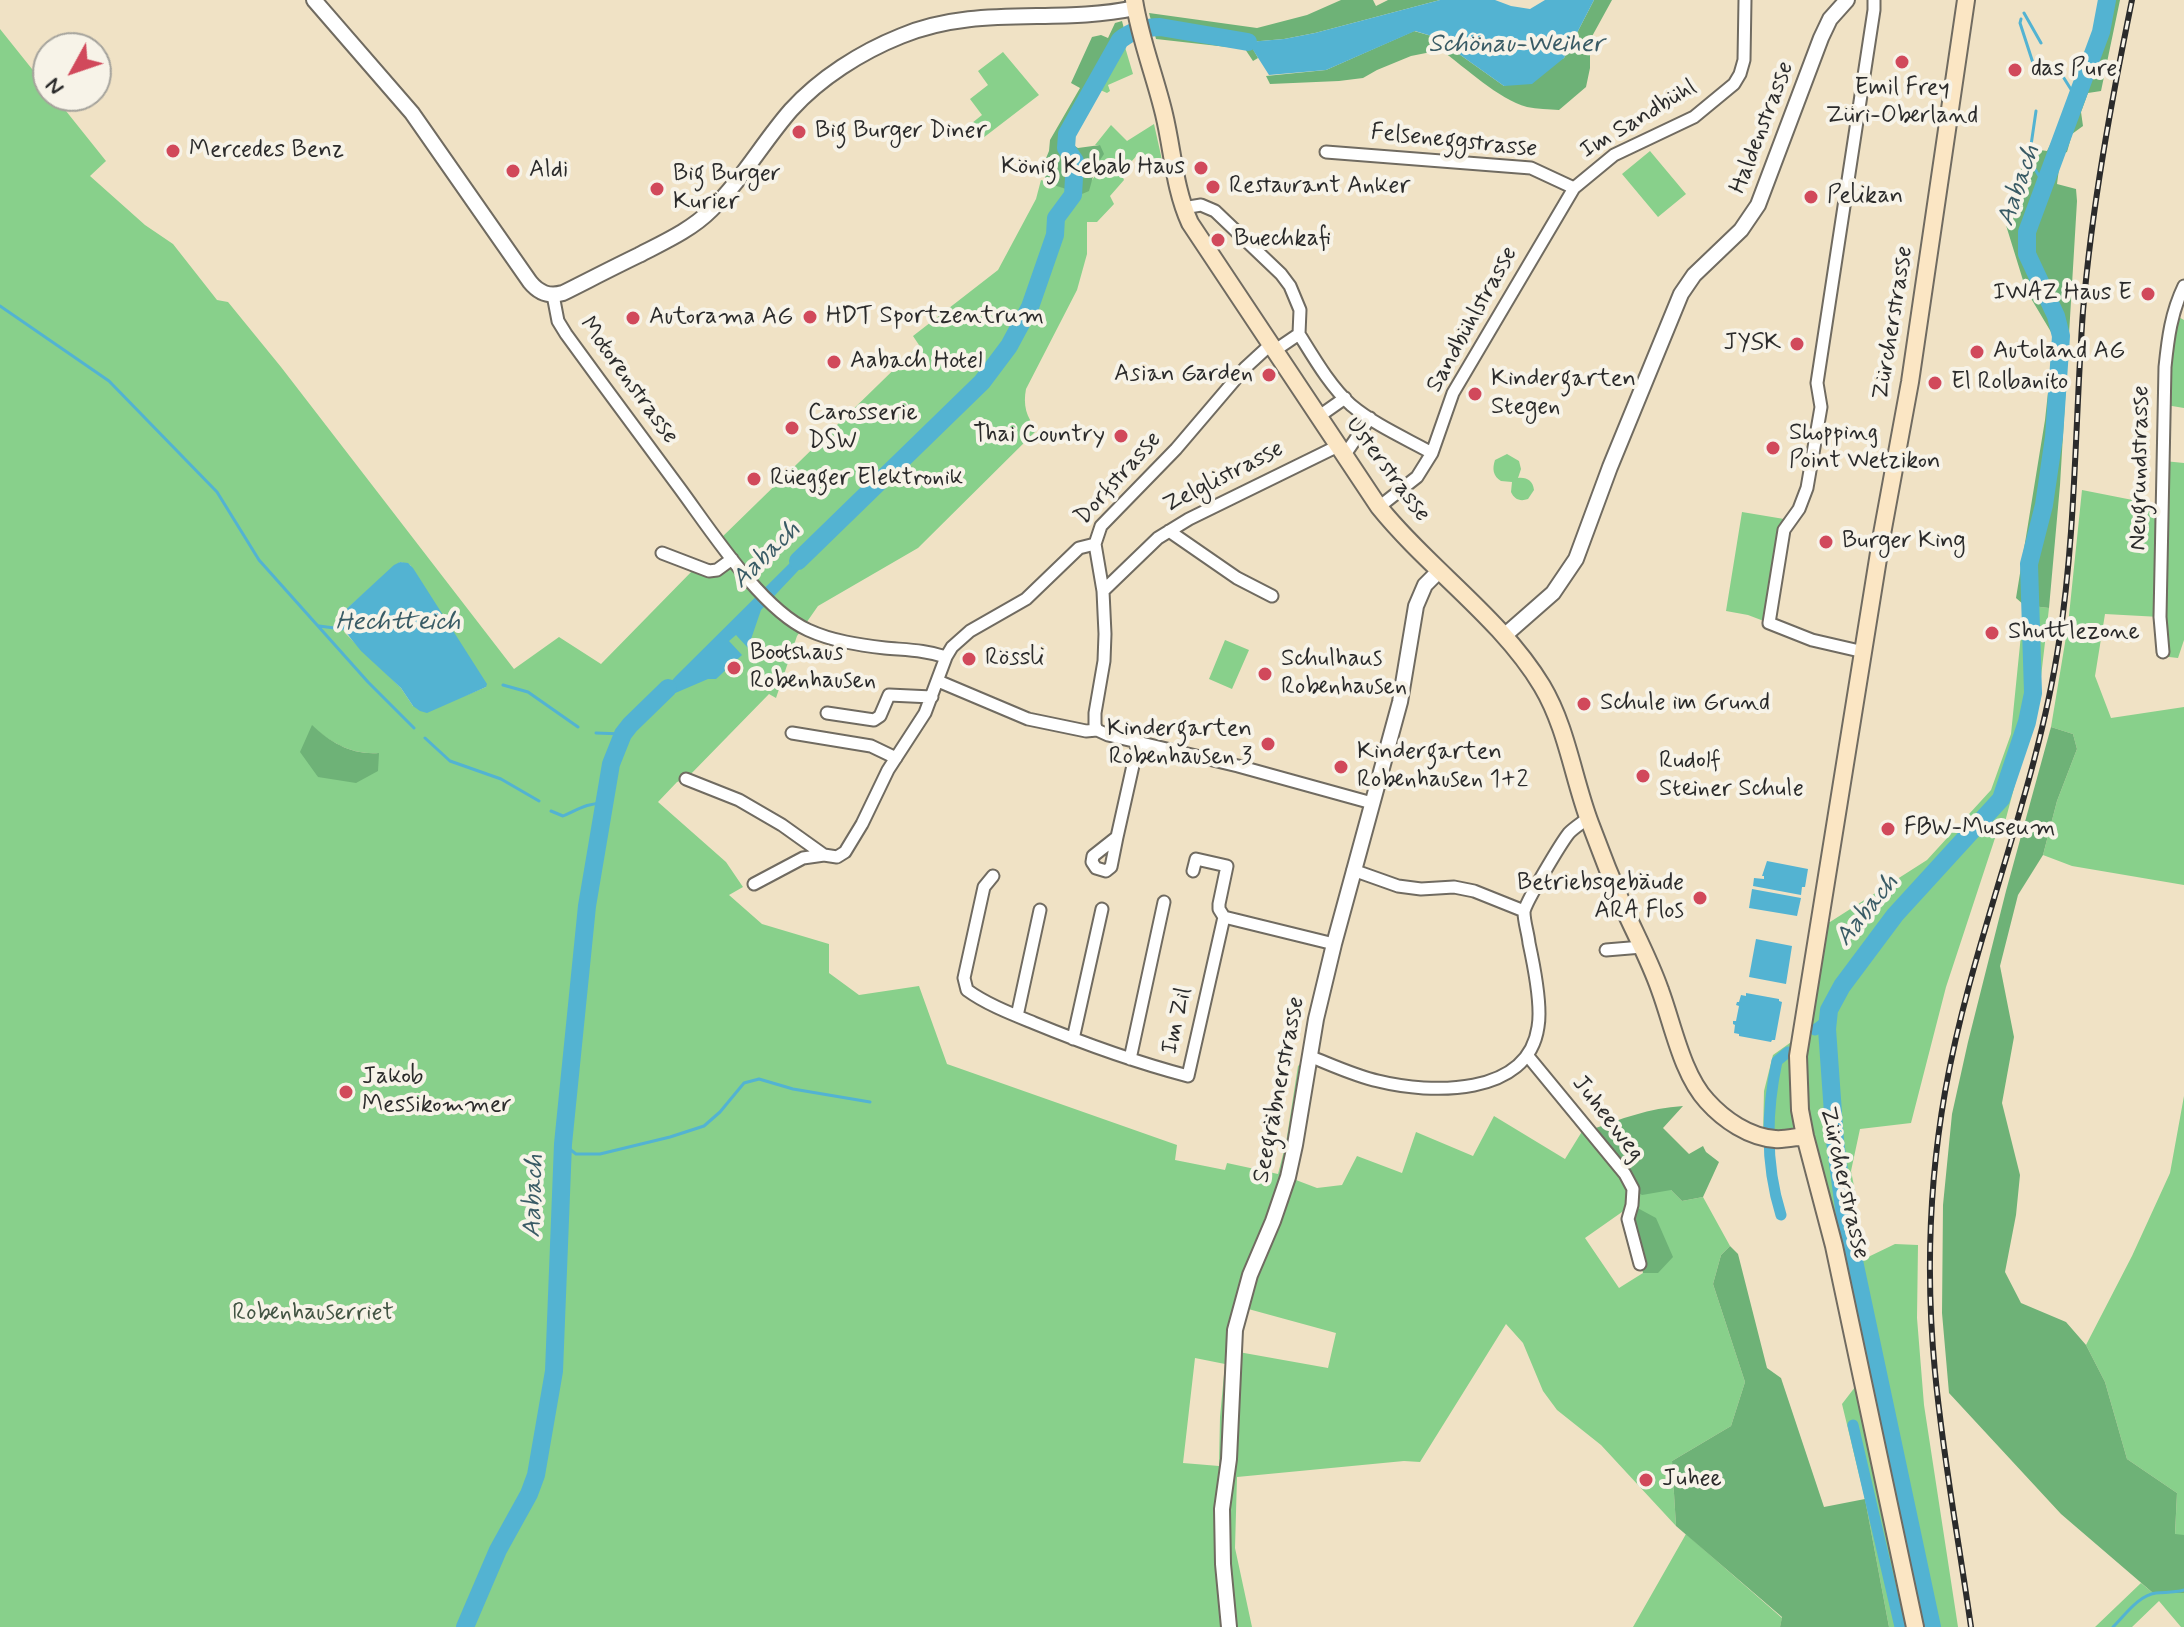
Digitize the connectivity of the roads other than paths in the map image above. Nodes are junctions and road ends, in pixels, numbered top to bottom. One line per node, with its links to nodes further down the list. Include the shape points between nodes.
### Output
1 (314, 0): 11 (street, via 434,141 530,282)
2 (1745, 0): 8 (street, Im Sandbühl, via 1744,60 1734,84 1694,117 1614,155)
3 (1847, 0): 27 (street, Haldenstrasse, via 1821,38 1758,205 1681,294 1576,559 1553,593)
4 (1874, 0): 28 (street, via 1817,383 1821,407 1807,488 1784,530 1769,623)
5 (1966, 0): 28 (main road, Zürcherstrasse)
6 (1136, 10): 9 (main road, Usterstrasse); 11 (street, via 964,19 890,41 846,65 801,100 718,203 684,231)
7 (1326, 152): 8 (street, Felseneggstrasse, via 1531,168)
8 (1574, 188): 18 (street, Sandbühlstrasse, via 1453,393)
9 (1183, 208): 12 (street, via 1201,205 1215,211 1281,274 1300,310); 13 (main road, Usterstrasse)
10 (2184, 286): 29 (street, Neugrundstrasse, via 2168,333 2165,367)
11 (553, 295): 23 (street, Motorenstrasse, via 561,327)
12 (1299, 334): 13 (street, Dorfstrasse); 14 (street)
13 (1272, 348): 15 (main road, Usterstrasse); 21 (street, Dorfstrasse, via 1245,368 1107,519)
14 (1345, 398): 15 (street); 16 (street)
15 (1318, 417): 17 (main road, Usterstrasse)
16 (1370, 418): 17 (street); 18 (street)
17 (1341, 451): 19 (main road, Usterstrasse); 20 (street, Zelglistrasse)
18 (1432, 453): 19 (street, Sandbühlstrasse, via 1417,477)
19 (1379, 507): 24 (main road, Usterstrasse)
20 (1169, 531): 25 (street, Zelglistrasse); 26 (street)
21 (1095, 544): 25 (street); 30 (street, Dorfstrasse, via 1072,553 1026,599 970,631)
22 (662, 553): 23 (street, via 709,571)
23 (732, 559): 30 (street, Motorenstrasse, via 797,624 868,646)
24 (1439, 571): 27 (main road, Usterstrasse); 39 (street, Seegräbnerstrasse, via 1425,585 1416,606 1400,702)
25 (1103, 591): 34 (street, via 1105,650)
26 (1272, 596)
27 (1504, 636): 40 (main road, Usterstrasse, via 1547,696)
28 (1864, 652): 60 (main road, Zürcherstrasse, via 1798,1056)
29 (2163, 652)
30 (946, 657): 31 (street, Dorfstrasse)
31 (938, 681): 32 (street, Dorfstrasse); 34 (street, via 1035,721)
32 (932, 697): 33 (street, via 889,695 874,720); 37 (street, Dorfstrasse)
33 (827, 713)
34 (1097, 730): 36 (street)
35 (792, 733): 37 (street, via 871,746)
36 (1138, 743): 39 (street); 41 (street)
37 (896, 758): 42 (street, Dorfstrasse, via 849,848 837,857)
38 (686, 779): 42 (street, via 739,800)
39 (1372, 803): 43 (street, Seegräbnerstrasse)
40 (1588, 818): 50 (street, via 1559,847); 53 (main road, Usterstrasse)
41 (1117, 837)
42 (824, 855): 46 (street, Dorfstrasse, via 803,858)
43 (1353, 870): 50 (street, via 1398,886 1474,891); 52 (street, Seegräbnerstrasse)
44 (1193, 871): 51 (street, Im Zil, via 1196,859 1227,866 1219,904)
45 (993, 876): 55 (street, Im Zil, via 984,887 963,982 970,993)
46 (754, 884)
47 (1164, 902): 59 (street, Im Zil)
48 (1102, 909): 56 (street)
49 (1040, 910): 55 (street)
50 (1524, 911): 57 (street, via 1539,1018)
51 (1224, 917): 52 (street); 59 (street, Im Zil, via 1188,1076)
52 (1334, 944): 58 (street, Seegräbnerstrasse)
53 (1642, 947): 54 (street); 60 (main road, Usterstrasse, via 1694,1084 1705,1099 1747,1131 1769,1138)
54 (1606, 950)
55 (1017, 1016): 56 (street, Im Zil)
56 (1073, 1039): 59 (street, Im Zil)
57 (1527, 1055): 58 (street, via 1493,1081 1433,1088 1377,1081); 61 (street, Juheeweg, via 1625,1174 1633,1189 1628,1219)
58 (1309, 1056): 62 (street, Seegräbnerstrasse, via 1288,1177 1235,1330 1222,1509)
59 (1130, 1059)
60 (1805, 1136): 63 (main road, Zürcherstrasse, via 1834,1246)
61 (1640, 1264)
62 (1229, 1627)
63 (1915, 1627)

